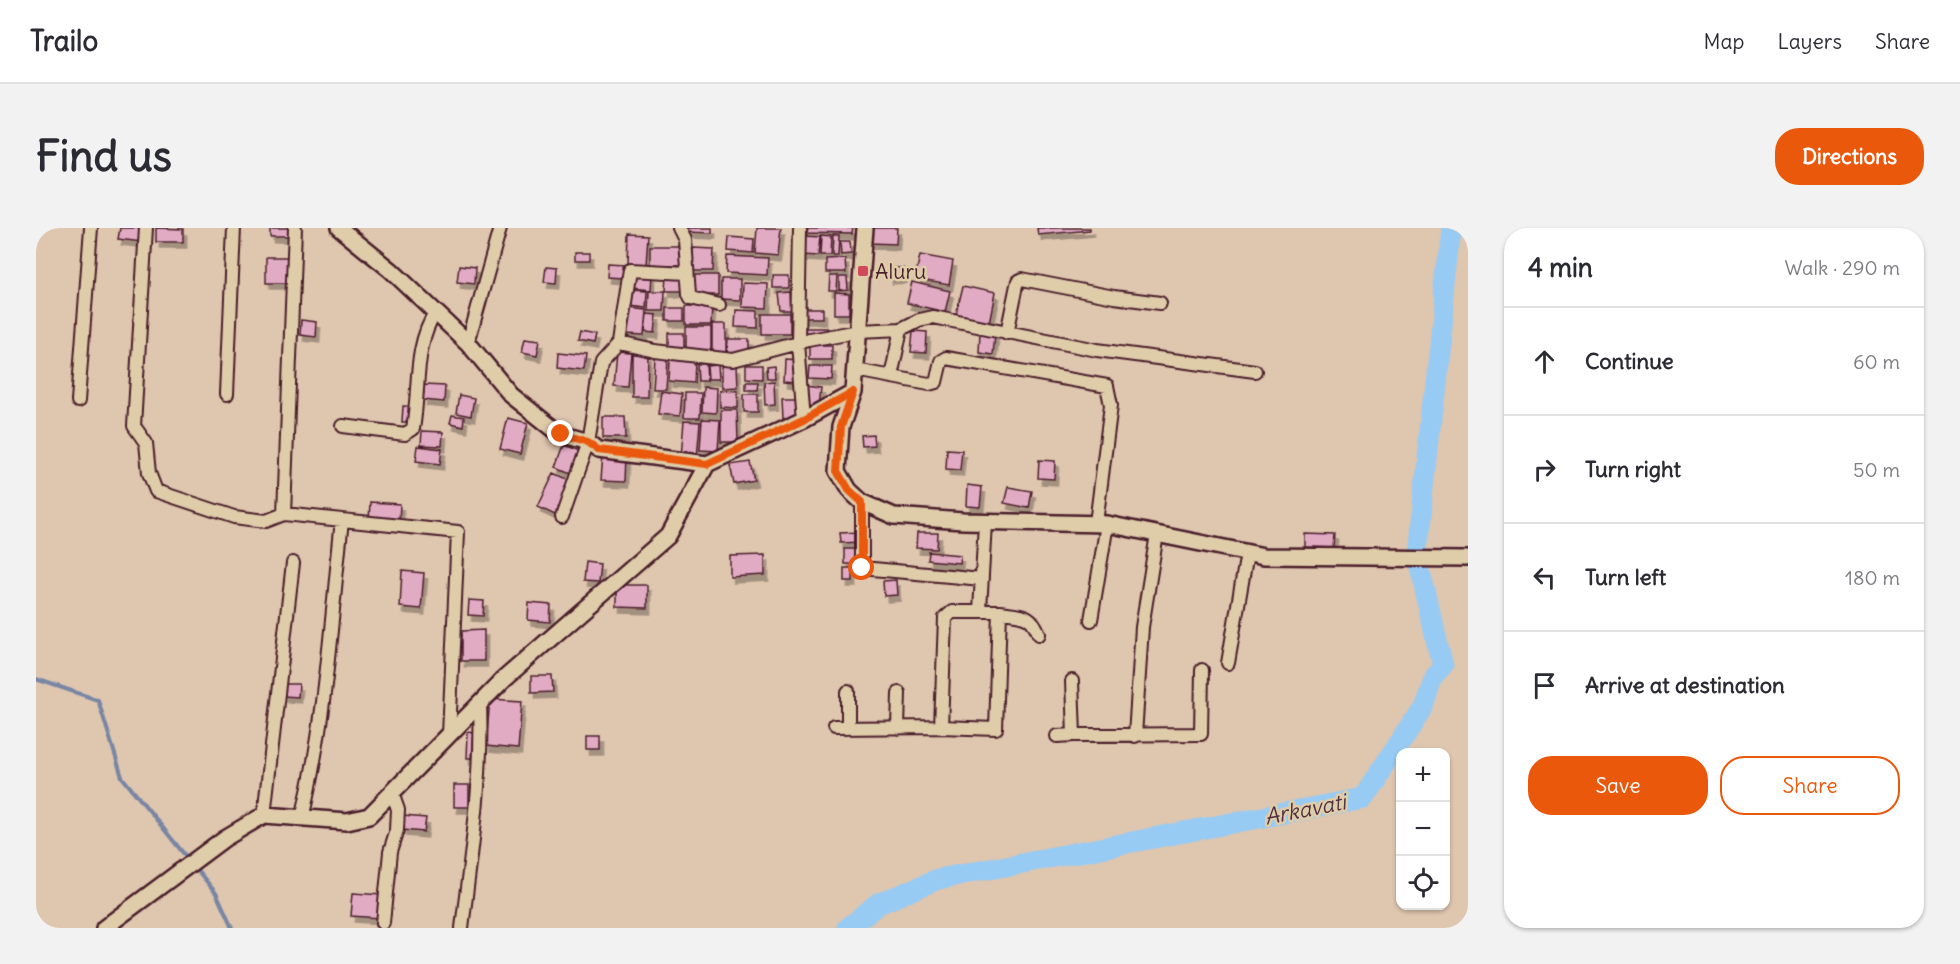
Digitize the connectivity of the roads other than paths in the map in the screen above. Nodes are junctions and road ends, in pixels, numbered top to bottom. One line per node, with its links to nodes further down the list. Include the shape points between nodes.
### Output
1 (91, 228): 25 (street)
2 (146, 228): 31 (street, via 134,426 146,443 148,473 156,491 234,517 266,521)
3 (234, 228): 24 (street)
4 (295, 228): 31 (street)
5 (339, 228): 13 (street)
6 (500, 228): 17 (street)
7 (679, 228): 10 (street, via 685,240)
8 (800, 228): 19 (street)
9 (865, 228): 15 (street)
10 (687, 273): 12 (street, via 691,298); 18 (street, via 630,270)
11 (1160, 303): 16 (street, via 1022,279 1018,280)
12 (719, 305)
13 (436, 312): 17 (street); 27 (street, via 425,336 413,429 405,434)
14 (901, 329): 15 (street); 16 (street, via 933,317); 22 (street)
15 (858, 331): 19 (street); 20 (street)
16 (1007, 333): 21 (street, via 1096,350)
17 (468, 343): 28 (street, via 511,395 561,434)
18 (619, 343): 19 (street, via 733,360); 28 (street, via 601,363)
19 (798, 343): 26 (street)
20 (855, 370): 22 (street); 23 (street)
21 (1255, 371)
22 (891, 377): 35 (street, via 936,382 941,362 946,358 1107,386 1111,405)
23 (853, 392): 26 (street); 30 (street, via 841,427 838,471)
24 (227, 394)
25 (78, 401)
26 (804, 419): 29 (street)
27 (343, 426)
28 (588, 442): 29 (street, via 599,450); 32 (street)
29 (707, 464): 50 (street, via 668,536)
30 (862, 502): 34 (street, via 894,516); 40 (street, via 862,568)
31 (284, 514): 33 (street)
32 (562, 517)
33 (342, 520): 55 (street, via 458,532); 61 (street, via 330,644)
34 (985, 522): 35 (street); 40 (street)
35 (1101, 523): 36 (street); 43 (street)
36 (1157, 534): 37 (street); 58 (street, via 1142,627)
37 (1247, 552): 38 (street, via 1264,556); 45 (street)
38 (1468, 558)
39 (293, 563): 60 (street)
40 (982, 579): 41 (street)
41 (980, 611): 42 (street); 51 (street, via 952,612 945,618)
42 (999, 612): 44 (street, via 1027,616); 51 (street, via 996,729)
43 (1091, 620)
44 (1039, 634)
45 (1228, 663)
46 (1202, 670): 58 (street, via 1201,734)
47 (1072, 681): 56 (street)
48 (848, 691): 53 (street)
49 (899, 693): 54 (street)
50 (480, 704): 55 (street); 64 (street, via 478,785)
51 (941, 727): 54 (street)
52 (834, 728): 53 (street)
53 (848, 728): 54 (street)
54 (898, 728)
55 (449, 735): 59 (street)
56 (1074, 735): 57 (street); 58 (street)
57 (1057, 736)
58 (1135, 736)
59 (392, 793): 61 (street, via 369,816 347,821); 62 (street, via 398,810 397,830 390,852)
60 (264, 815): 61 (street); 63 (street, via 225,838)
61 (302, 818)
62 (382, 923)
63 (104, 928)
64 (462, 928)

